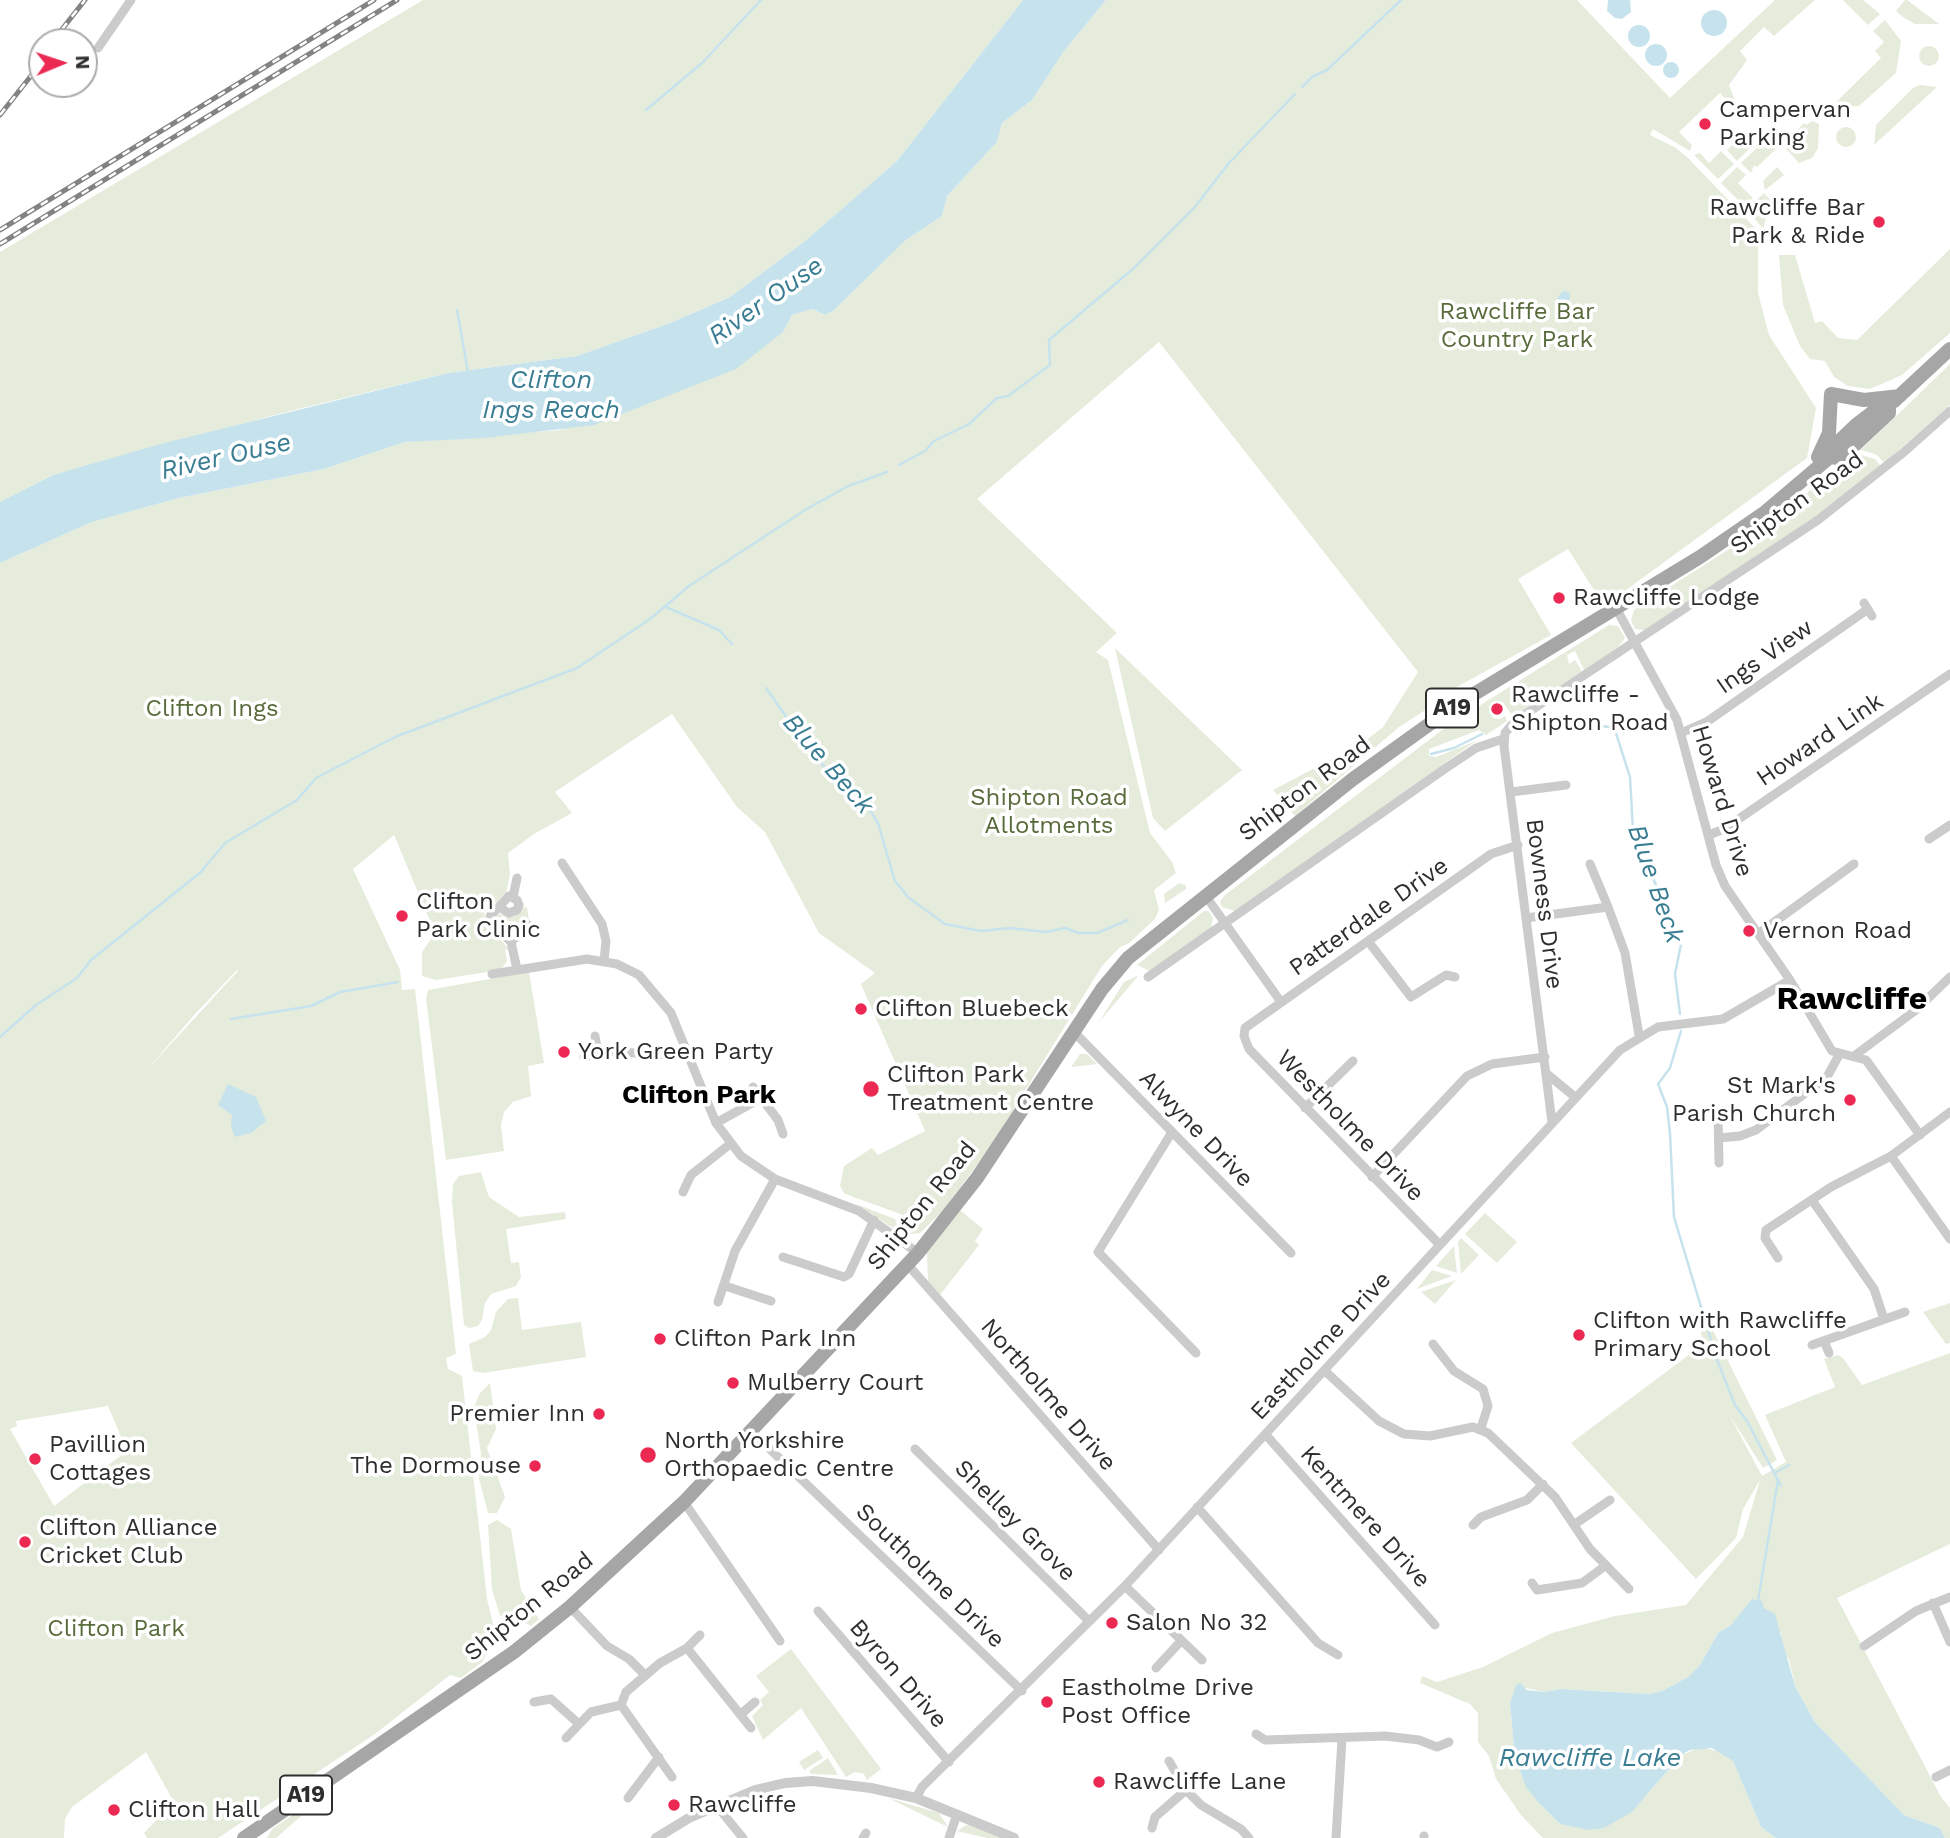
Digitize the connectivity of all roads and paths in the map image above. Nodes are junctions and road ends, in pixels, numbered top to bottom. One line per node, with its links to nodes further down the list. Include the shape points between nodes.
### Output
1 (131, 0): 2 (street)
2 (98, 48)
3 (1950, 349): 4 (main road, Shipton Road / A19)
4 (1894, 401): 6 (main road, Shipton Road / A19); 7 (main road, Shipton Road / A19, via 1889,413); 9 (main road, via 1830,394 1829,433)
5 (1950, 411): 12 (street, Shipton Road, via 1818,520)
6 (1856, 425): 7 (main road); 8 (main road, Shipton Road / A19, via 1831,449)
7 (1857, 443): 8 (main road, Shipton Road / A19, via 1838,458)
8 (1830, 457): 9 (main road, Shipton Road / A19)
9 (1809, 474): 10 (main road, Shipton Road / A19, via 1734,534)
10 (1616, 608): 12 (street, Howard Drive); 26 (main road, Shipton Road / A19, via 1456,705)
11 (1868, 609): 14 (street, Ings View, via 1708,721)
12 (1634, 642): 14 (street, Howard Drive); 15 (street, Shipton Road, via 1515,722)
13 (1950, 674): 19 (street, Howard Link)
14 (1682, 733): 19 (street, Howard Drive)
15 (1503, 739): 17 (street, Bowness Drive); 31 (street, Shipton Road, via 1454,762)
16 (1566, 785): 17 (street)
17 (1511, 792): 21 (street, Bowness Drive)
18 (1950, 825): 20 (street)
19 (1709, 835): 33 (street, Howard Drive, via 1725,886)
20 (1930, 839)
21 (1518, 845): 30 (street, Bowness Drive); 34 (street, Patterdale Drive, via 1492,854)
22 (562, 863): 36 (street, via 602,924)
23 (1590, 864): 29 (street)
24 (1854, 864): 33 (street)
25 (517, 878): 27 (street)
26 (1205, 895): 31 (street); 45 (main road, Shipton Road / A19, via 1128,958)
27 (513, 897): 28 (street, via 504,899); 28 (street, via 517,910 509,913)
28 (499, 907): 35 (street, via 490,916 491,923)
29 (1608, 907): 30 (street); 46 (street, via 1625,953)
30 (1526, 918): 51 (street, Bowness Drive)
31 (1227, 923): 40 (street, Shipton Road); 43 (street)
32 (529, 925): 35 (street)
33 (1758, 934): 42 (street, Howard Drive)
34 (1368, 941): 38 (street, via 1411,997); 43 (street, Patterdale Drive)
35 (512, 945): 37 (street)
36 (604, 961): 37 (street, via 587,959); 48 (street, Northolme Drive, via 629,969 649,983 671,1013)
37 (517, 969): 39 (street)
38 (1449, 973)
39 (492, 974)
40 (1148, 977)
41 (1950, 977): 52 (street, via 1916,1010)
42 (1790, 980): 46 (street, Eastholme Drive, via 1723,1018 1658,1027); 50 (street, Howard Drive, via 1823,1039)
43 (1281, 1002): 44 (street, Patterdale Drive)
44 (1245, 1028): 59 (street, Westholme Drive, via 1249,1049)
45 (1073, 1031): 64 (street, Alwyne Drive); 81 (main road, Shipton Road / A19, via 1006,1137)
46 (1639, 1035): 57 (street, Eastholme Drive)
47 (595, 1036): 49 (street)
48 (688, 1049): 49 (street, via 658,1055); 63 (street, Northolme Drive)
49 (598, 1053): 53 (street)
50 (1839, 1055): 52 (street); 67 (street, via 1827,1077 1756,1130)
51 (1545, 1056): 55 (street, Bowness Drive); 71 (street, via 1492,1064 1467,1076)
52 (1854, 1056): 66 (street, via 1869,1065)
53 (584, 1057)
54 (1353, 1061): 59 (street)
55 (1547, 1073): 57 (street); 62 (street, Bowness Drive)
56 (753, 1087): 58 (street)
57 (1575, 1097): 62 (street, Eastholme Drive)
58 (761, 1098): 63 (street); 65 (street)
59 (1305, 1108): 71 (street, Westholme Drive)
60 (1950, 1112): 66 (street)
61 (1718, 1114): 67 (street)
62 (1552, 1122): 77 (street, Eastholme Drive)
63 (716, 1123): 68 (street, Northolme Drive)
64 (1172, 1132): 78 (street, Alwyne Drive); 90 (street, via 1098,1252)
65 (783, 1135)
66 (1920, 1135): 69 (street)
67 (1718, 1138): 70 (street)
68 (730, 1144): 72 (street, Northolme Drive); 73 (street, via 691,1175)
69 (1891, 1156): 74 (street); 76 (street)
70 (1719, 1163)
71 (1372, 1177): 77 (street, Westholme Drive)
72 (775, 1179): 75 (street, Northolme Drive); 82 (street, via 735,1251)
73 (683, 1192)
74 (1812, 1200): 80 (street, via 1764,1233); 86 (street, via 1874,1289)
75 (874, 1220): 79 (street, via 844,1277); 81 (street, Northolme Drive)
76 (1950, 1239)
77 (1440, 1245): 92 (street, Eastholme Drive)
78 (1291, 1253)
79 (783, 1257)
80 (1778, 1258)
81 (913, 1259): 94 (main road, Shipton Road / A19); 103 (street, Northolme Drive)
82 (724, 1286): 83 (street); 84 (street)
83 (771, 1301)
84 (719, 1302)
85 (1905, 1312): 86 (street)
86 (1884, 1319): 87 (street)
87 (1824, 1341): 88 (street); 91 (street)
88 (1812, 1345)
89 (1439, 1347): 93 (street, via 1454,1371 1483,1389 1488,1406)
90 (1196, 1353)
91 (1829, 1353)
92 (1325, 1371): 93 (street, via 1379,1421 1404,1434 1430,1436); 95 (street, Eastholme Drive)
93 (1480, 1428): 97 (street)
94 (751, 1431): 99 (main road, Shipton Road / A19); 124 (street, Southolme Drive)
95 (1266, 1435): 100 (street, Eastholme Drive); 113 (street, Kentmere Drive)
96 (915, 1449): 112 (street, Shelley Grove)
97 (1542, 1484): 101 (street); 102 (street, via 1517,1505 1479,1514)
98 (1610, 1500): 101 (street)
99 (684, 1502): 110 (main road, Shipton Road / A19); 115 (street)
100 (1197, 1507): 103 (street, Eastholme Drive); 120 (street, via 1318,1643)
101 (1575, 1524): 104 (street)
102 (1473, 1525)
103 (1159, 1550): 105 (street, Eastholme Drive)
104 (1605, 1566): 106 (street); 107 (street, via 1582,1583)
105 (1125, 1586): 112 (street, Eastholme Drive); 116 (street)
106 (1629, 1589)
107 (1535, 1590)
108 (1950, 1597): 109 (street)
109 (1933, 1604): 117 (street); 118 (street)
110 (570, 1607): 123 (street, via 607,1646); 147 (main road, Shipton Road / A19, via 484,1674)
111 (818, 1611): 137 (street, Byron Drive)
112 (1088, 1620): 124 (street, Eastholme Drive)
113 (1435, 1625)
114 (700, 1635): 119 (street)
115 (780, 1641)
116 (1181, 1641): 121 (street); 122 (street)
117 (1950, 1642)
118 (1864, 1646)
119 (687, 1648): 123 (street); 128 (street)
120 (1338, 1655)
121 (1202, 1660)
122 (1156, 1668)
123 (645, 1675): 127 (street, via 626,1692)
124 (1022, 1691): 137 (street, Eastholme Drive)
125 (534, 1702): 129 (street, via 551,1699)
126 (755, 1702): 128 (street)
127 (621, 1704): 129 (street, via 598,1707); 135 (street)
128 (741, 1714): 130 (street)
129 (579, 1724): 132 (street)
130 (751, 1728)
131 (1256, 1734): 133 (street, via 1265,1740)
132 (566, 1738)
133 (1342, 1739): 134 (street, via 1385,1736 1437,1747); 153 (street)
134 (1449, 1742)
135 (659, 1757): 139 (street); 142 (street, via 631,1786)
136 (1169, 1760): 141 (street)
137 (949, 1762): 143 (street, Eastholme Drive)
138 (1950, 1770): 140 (street)
139 (672, 1777)
140 (1936, 1777)
141 (1186, 1790): 146 (street, via 1155,1816); 152 (street)
142 (628, 1798)
143 (916, 1798): 144 (street, via 848,1785 796,1782); 145 (street)
144 (716, 1805): 148 (street); 149 (street)
145 (957, 1814): 150 (street); 151 (street)
146 (1152, 1828)
147 (252, 1836)
148 (656, 1838)
149 (743, 1838)
150 (949, 1838)
151 (1014, 1838)
152 (1249, 1838)
153 (1336, 1838)

